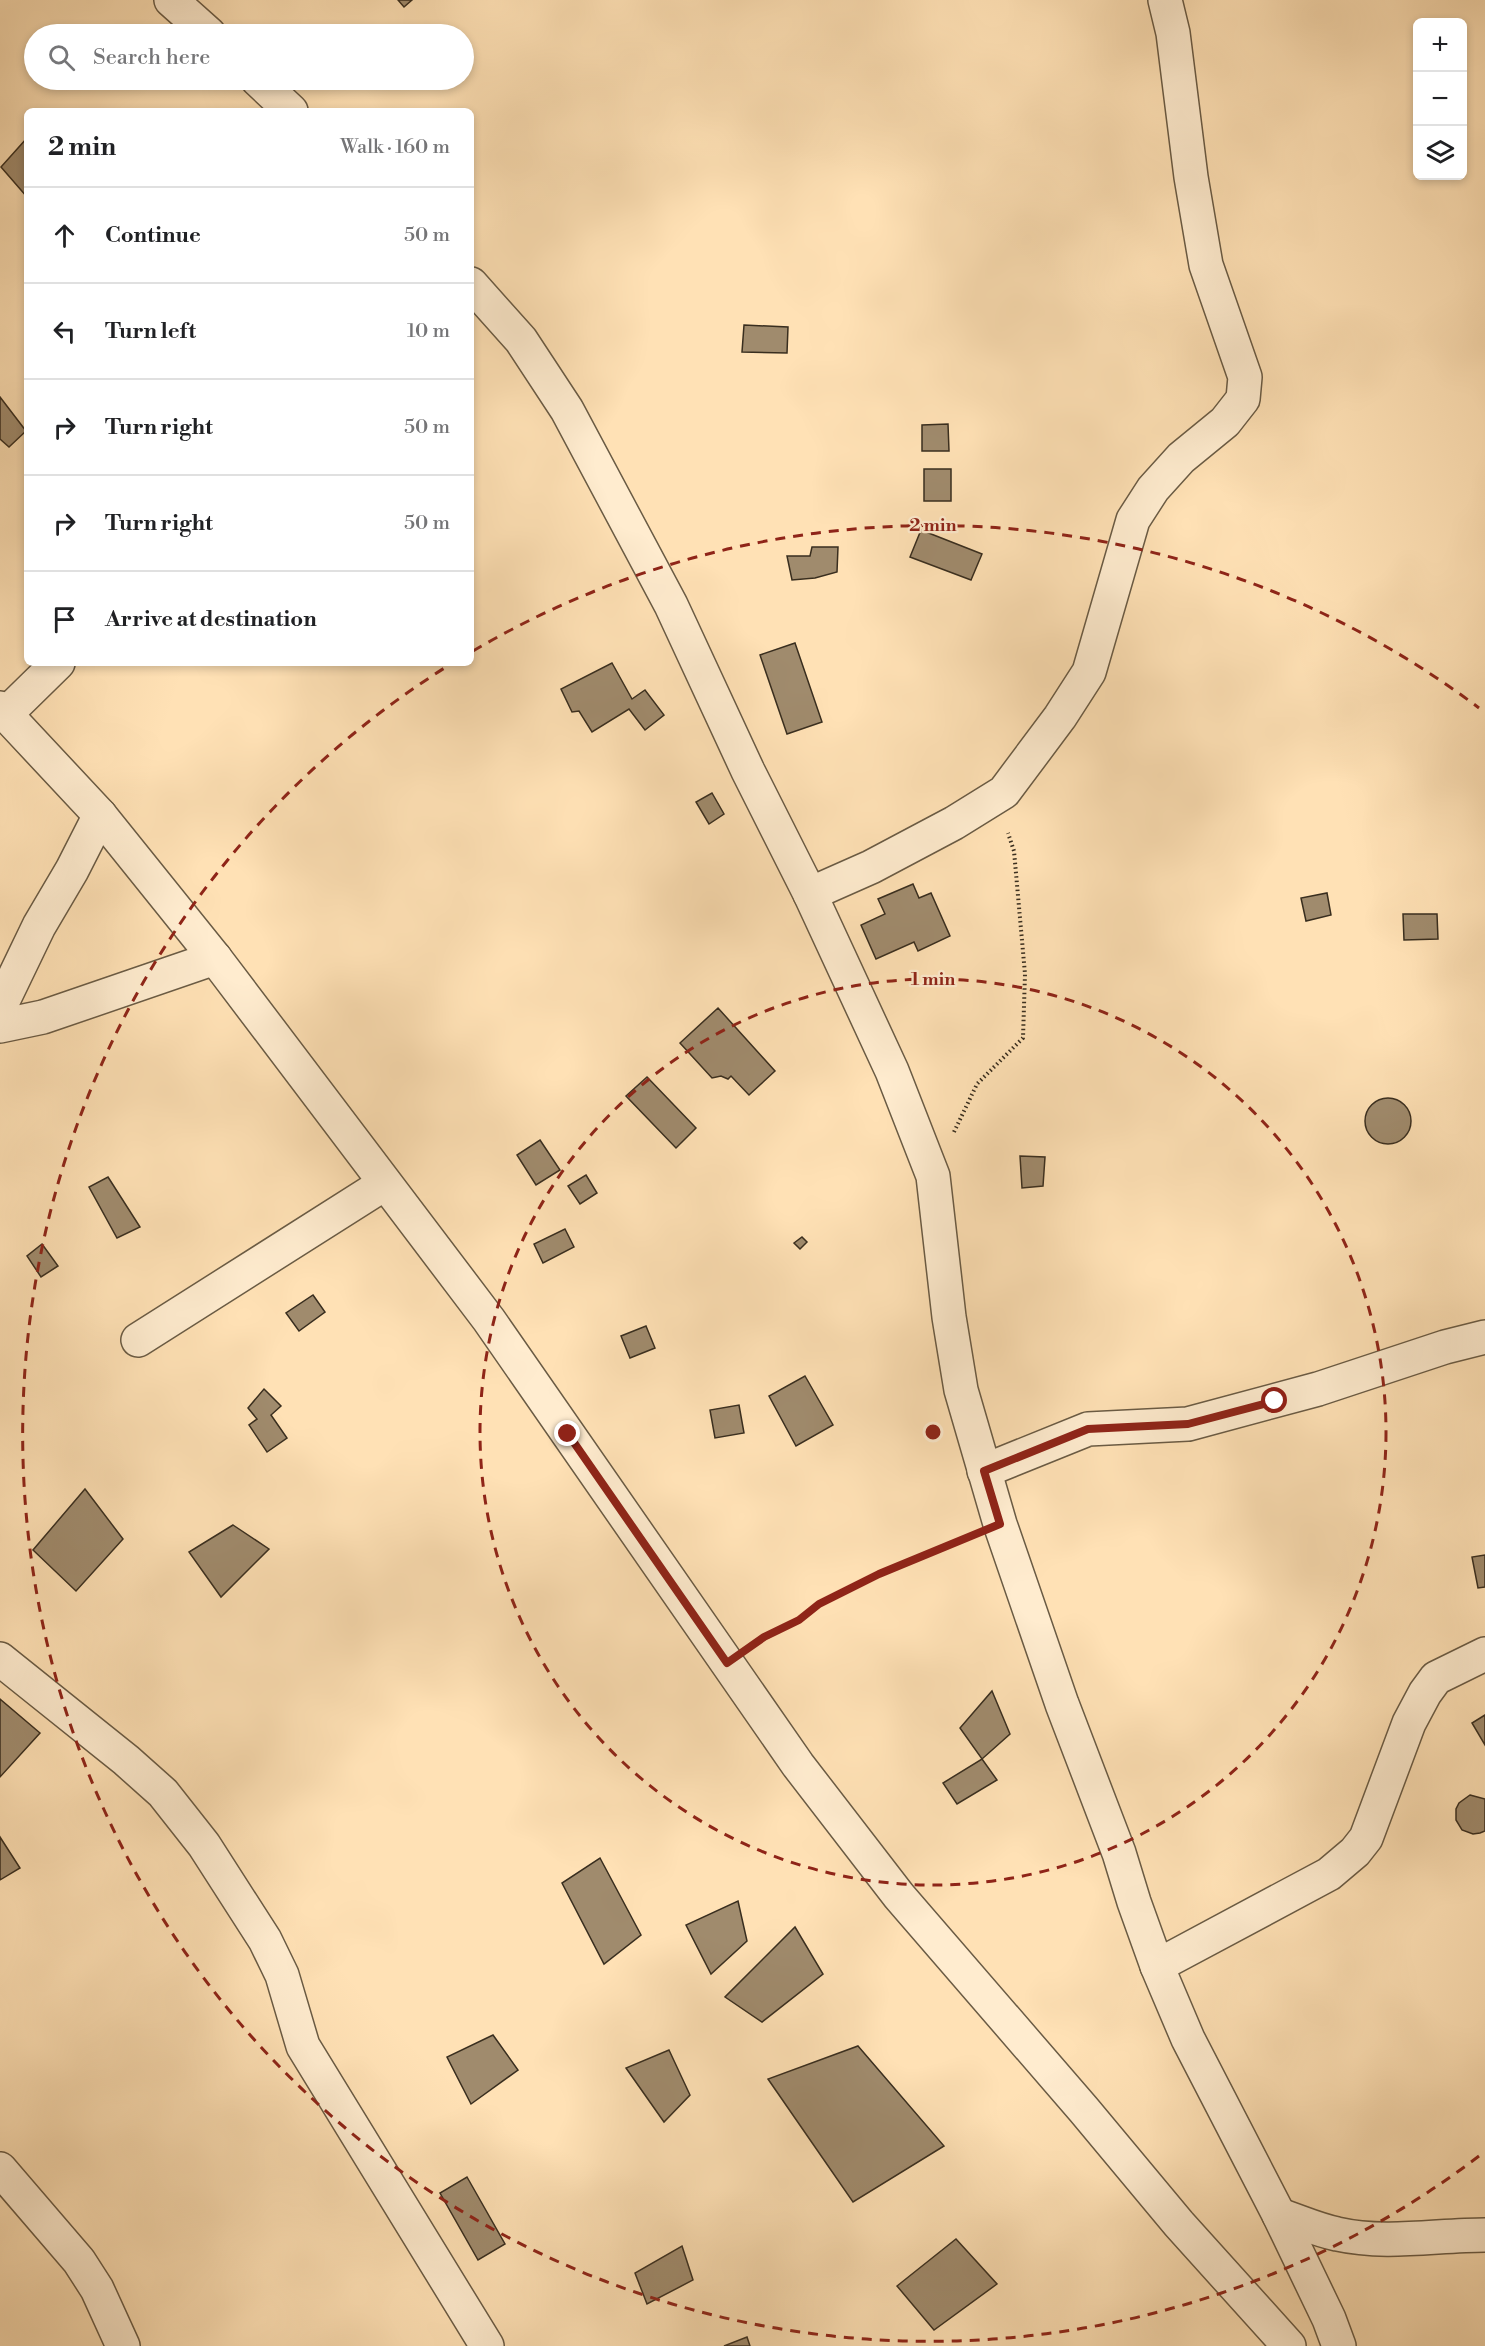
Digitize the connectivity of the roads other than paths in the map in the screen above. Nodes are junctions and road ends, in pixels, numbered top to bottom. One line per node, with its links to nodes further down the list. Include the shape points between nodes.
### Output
1 (171, 0): 3 (street)
2 (1165, 0): 10 (street, via 1206,265 1245,378 1243,399 1225,422 1181,458 1153,489 1133,520 1089,672 1004,792 954,823)
3 (197, 24)
4 (269, 90): 5 (street)
5 (288, 108)
6 (474, 287): 10 (street, via 521,340 572,419 671,606)
7 (55, 666): 8 (street)
8 (3, 711): 9 (street)
9 (100, 815): 11 (street); 12 (street)
10 (810, 894): 17 (street, via 892,1071 933,1176 961,1390)
11 (214, 958): 13 (street, via 43,1017); 14 (street)
12 (0, 1007)
13 (0, 1026)
14 (384, 1184): 16 (street); 26 (street, via 489,1320 798,1765 899,1896 1179,2224)
15 (1485, 1337): 17 (street, via 1188,1424 1088,1429)
16 (138, 1340)
17 (984, 1471): 20 (street, via 1062,1704)
18 (1485, 1654): 20 (street, via 1436,1678 1425,1694 1409,1723 1366,1838 1355,1852 1329,1874)
19 (0, 1659): 25 (street, via 156,1786 204,1845 278,1966 303,2046)
20 (1157, 1966): 22 (street, via 1206,2078)
21 (0, 2169): 24 (street, via 79,2261 97,2289)
22 (1279, 2215): 23 (street, via 1336,2234 1376,2238); 27 (street)
23 (1485, 2235)
24 (123, 2346)
25 (487, 2346)
26 (1289, 2346)
27 (1339, 2346)

